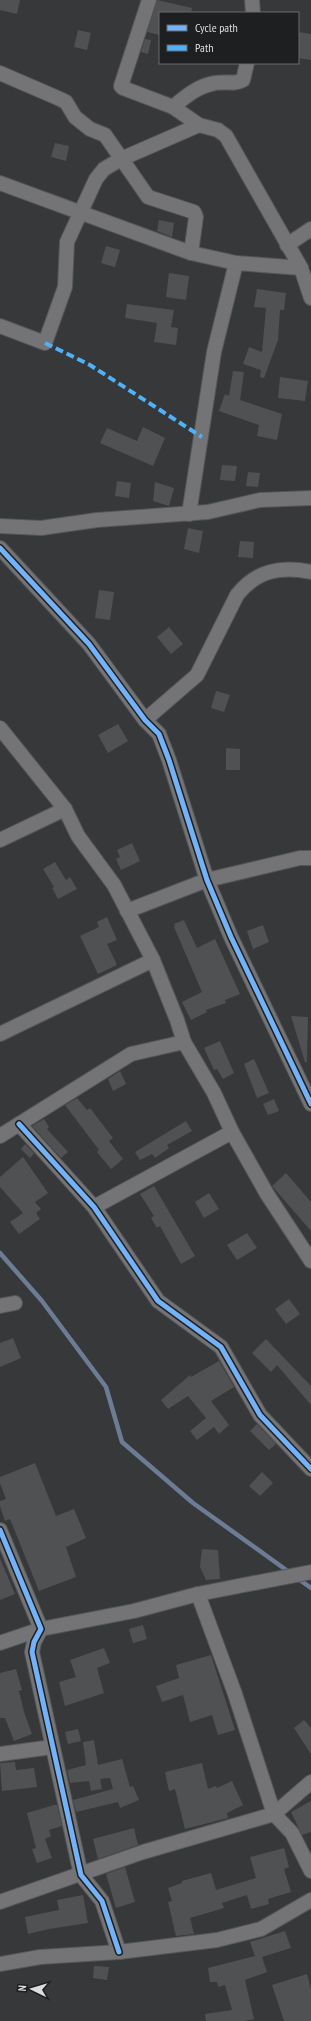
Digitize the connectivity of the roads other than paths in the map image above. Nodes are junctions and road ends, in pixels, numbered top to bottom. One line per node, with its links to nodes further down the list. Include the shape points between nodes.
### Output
1 (148, 0): 6 (street, via 121,86)
2 (252, 0): 3 (street)
3 (253, 12)
4 (247, 64): 6 (street, via 243,80 202,86)
5 (0, 73): 8 (street, via 66,102 75,116 90,129 105,136)
6 (173, 107): 7 (street)
7 (199, 125): 8 (street); 12 (street, via 218,130 226,136)
8 (121, 159): 10 (street, via 104,169 96,179); 13 (street, via 148,197 194,212 196,217)
9 (0, 183): 10 (street)
10 (82, 214): 13 (street); 17 (street, via 68,242 64,287 45,343)
11 (311, 229): 12 (street)
12 (287, 245): 15 (street)
13 (191, 253): 14 (street)
14 (236, 263): 15 (street); 19 (street, via 214,352)
15 (301, 268): 16 (street)
16 (311, 298)
17 (0, 326)
18 (311, 498): 19 (street, via 260,500)
19 (189, 514): 20 (street, via 97,520 41,528)
20 (0, 526)
21 (0, 548): 23 (street, via 89,644)
22 (311, 572): 23 (street, via 295,568 280,569 245,584 197,675)
23 (145, 720): 28 (street, via 159,734 169,760)
24 (0, 728): 25 (street)
25 (65, 809): 26 (street); 29 (street, via 78,836 114,885)
26 (0, 840)
27 (311, 858): 28 (street, via 300,858)
28 (206, 880): 29 (street); 33 (street)
29 (127, 911): 30 (street)
30 (154, 960): 31 (street); 32 (street)
31 (0, 1034)
32 (184, 1042): 34 (street, via 131,1054); 35 (street)
33 (311, 1104)
34 (19, 1124): 36 (street); 37 (street)
35 (232, 1132): 37 (street); 38 (street, via 267,1194)
36 (0, 1136)
37 (94, 1207): 41 (street, via 158,1301 221,1347 260,1415)
38 (311, 1261)
39 (15, 1303): 40 (street)
40 (0, 1306)
41 (311, 1470)
42 (0, 1530): 45 (street)
43 (311, 1572): 44 (street)
44 (198, 1594): 45 (street, via 134,1611); 50 (street, via 235,1694)
45 (40, 1629): 46 (street); 47 (street, via 32,1652)
46 (0, 1643)
47 (52, 1747): 48 (street); 52 (street)
48 (0, 1754)
49 (311, 1782): 50 (street)
50 (274, 1814): 51 (street, via 292,1833); 52 (street, via 143,1852)
51 (311, 1871)
52 (81, 1875): 54 (street); 55 (street, via 102,1901)
53 (311, 1900): 55 (street, via 261,1929 197,1943)
54 (0, 1902)
55 (119, 1952): 56 (street, via 40,1957)
56 (0, 1964)

